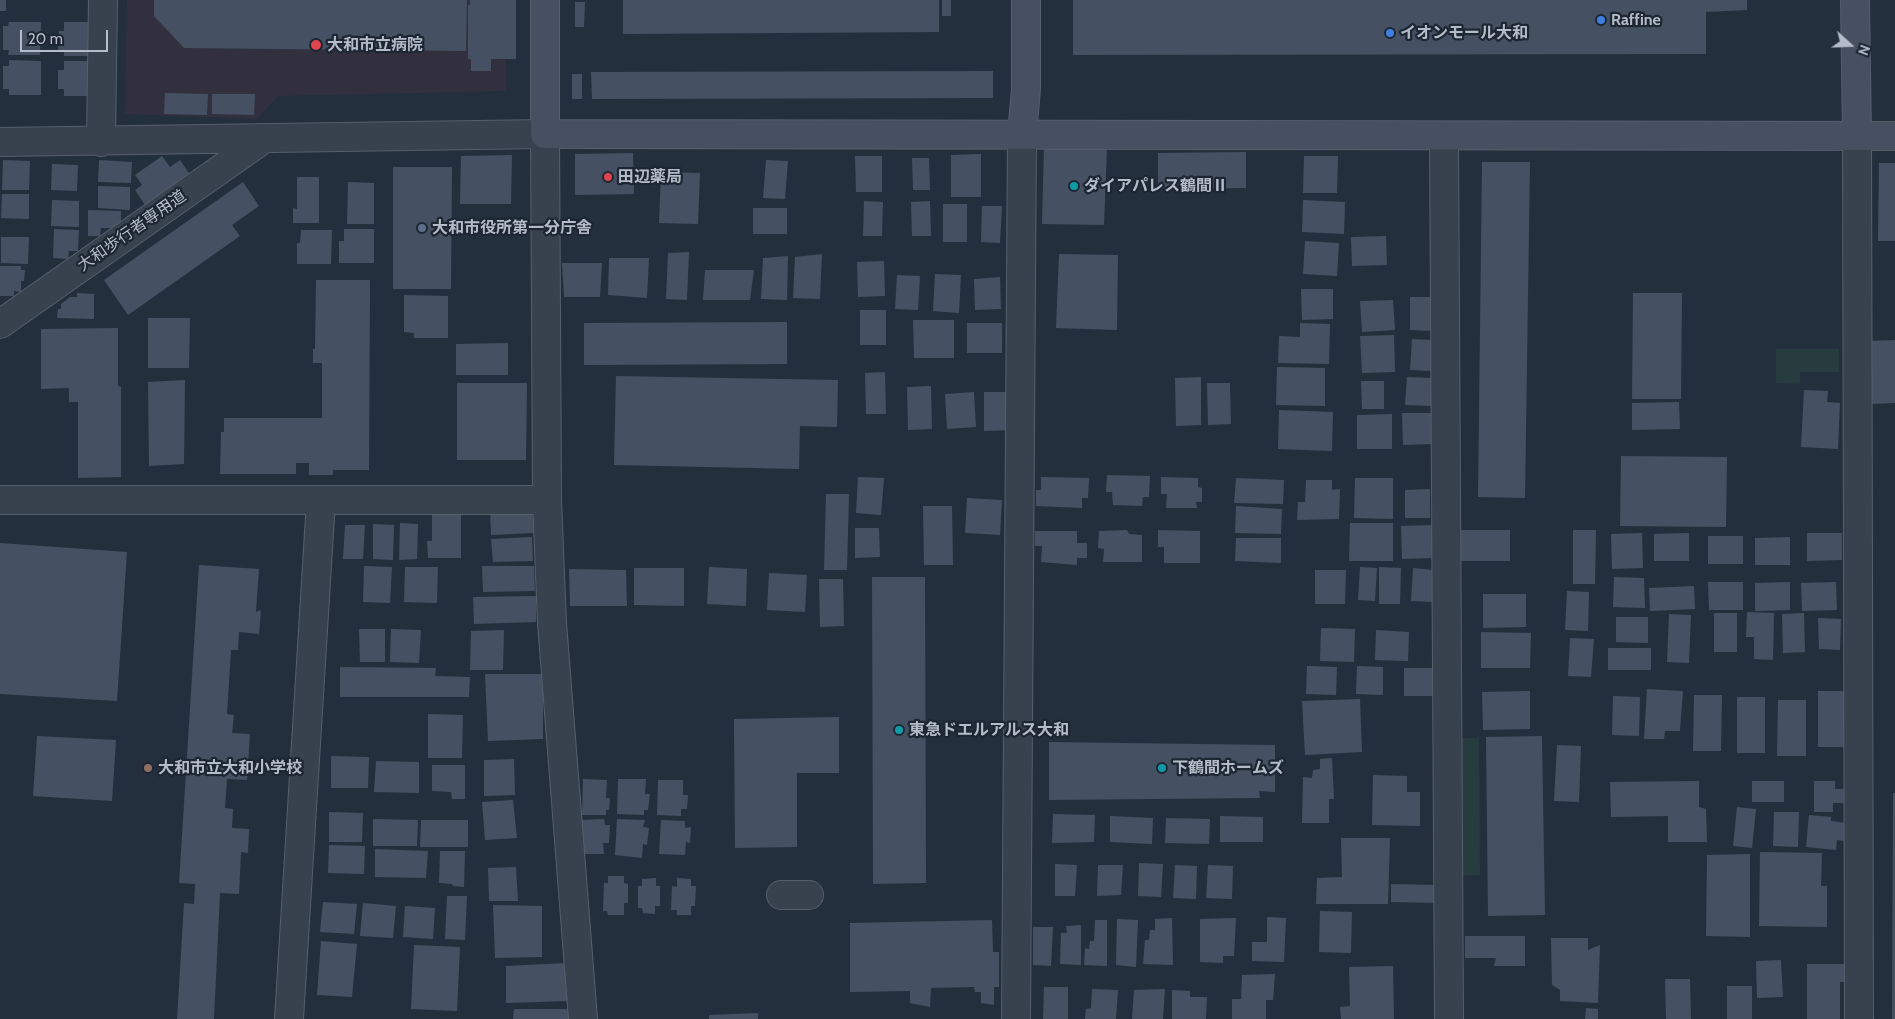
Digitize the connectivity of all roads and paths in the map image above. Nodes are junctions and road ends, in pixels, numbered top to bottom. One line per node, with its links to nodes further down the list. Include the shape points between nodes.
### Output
1 (103, 0): 12 (street)
2 (545, 0): 5 (street)
3 (1026, 0): 6 (street, via 1026,89)
4 (1855, 0): 8 (street)
5 (545, 134): 6 (street); 10 (street); 16 (street)
6 (1022, 135): 7 (street); 21 (street)
7 (1444, 136): 8 (street); 22 (street)
8 (1857, 136): 9 (street); 23 (street)
9 (1895, 136)
10 (265, 138): 12 (street); 13 (street, 大和歩行者専用道)
11 (0, 142): 12 (street)
12 (102, 142)
13 (0, 324)
14 (0, 500): 15 (street)
15 (321, 500): 16 (street); 19 (street)
16 (547, 500): 20 (street, via 553,642)
17 (781, 895): 18 (street)
18 (808, 896)
19 (289, 1019)
20 (583, 1019)
21 (1016, 1019)
22 (1449, 1019)
23 (1859, 1019)

